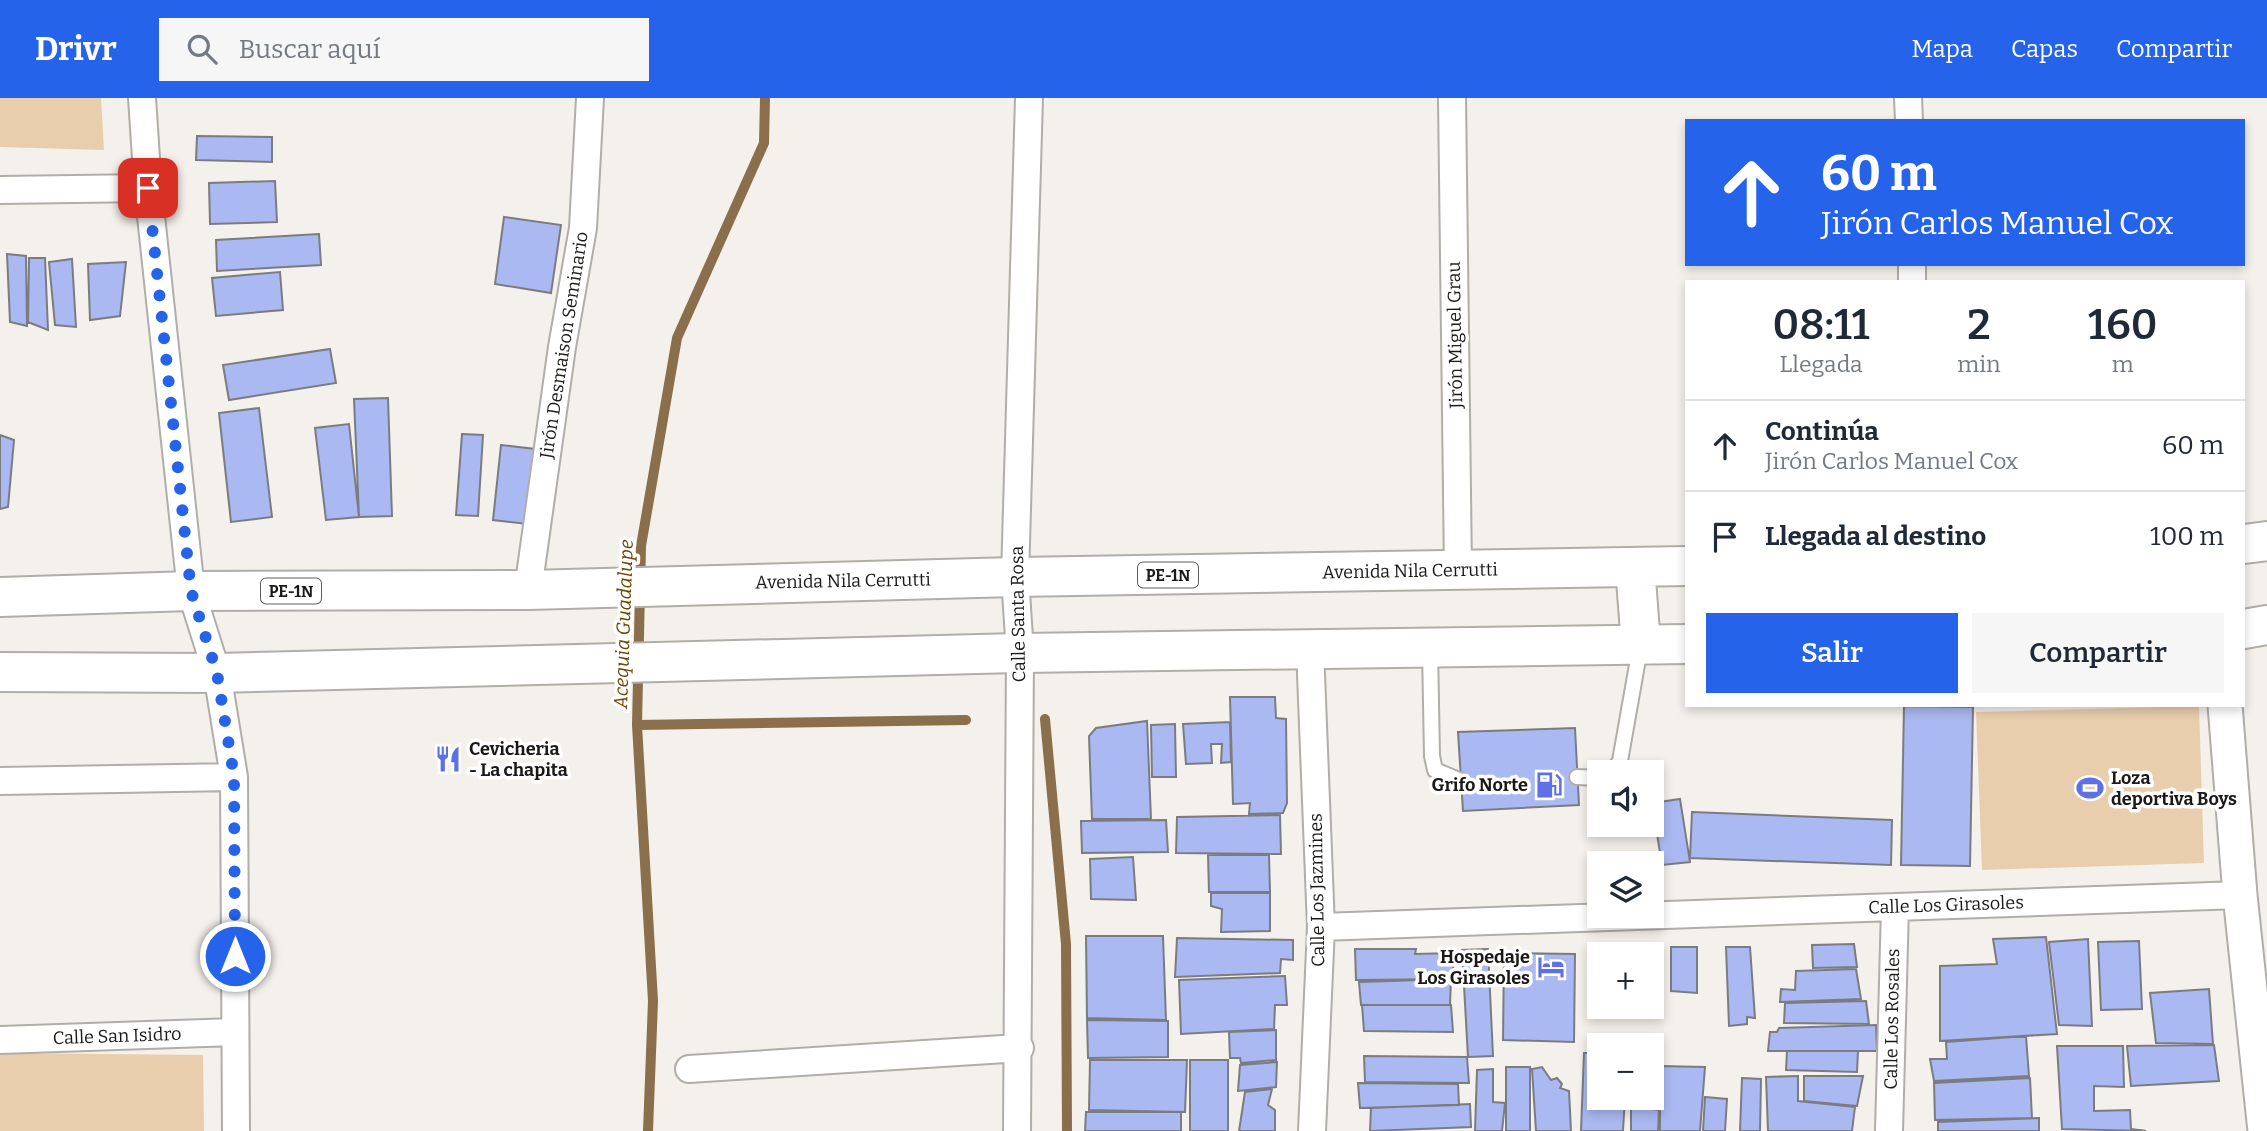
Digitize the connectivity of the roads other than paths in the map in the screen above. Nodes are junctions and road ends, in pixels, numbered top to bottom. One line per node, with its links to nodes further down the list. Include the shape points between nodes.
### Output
1 (142, 98): 9 (street)
2 (590, 98): 8 (street, Jirón Desmaison Seminario)
3 (601, 98): 8 (street)
4 (1028, 98): 16 (street, Calle Santa Rosa)
5 (1452, 98): 15 (street, Jirón Miguel Grau)
6 (1908, 98): 7 (street)
7 (1909, 119)
8 (590, 131): 17 (street, Jirón Desmaison Seminario, via 583,228)
9 (148, 188): 10 (street); 18 (street)
10 (0, 190)
11 (2267, 541): 12 (highway)
12 (2245, 544)
13 (1685, 566): 14 (highway, Avenida Nila Cerrutti / PE-1N)
14 (1635, 567): 15 (highway, Avenida Nila Cerrutti / PE-1N); 23 (highway)
15 (1458, 571): 16 (highway, Avenida Nila Cerrutti / PE-1N)
16 (1015, 577): 17 (highway, Avenida Nila Cerrutti / PE-1N); 26 (street, Calle Santa Rosa)
17 (528, 590): 18 (highway, Avenida Nila Cerrutti / PE-1N)
18 (191, 591): 19 (highway, Avenida Nila Cerrutti / PE-1N); 28 (street)
19 (0, 597)
20 (2267, 625): 21 (highway)
21 (2245, 629)
22 (1685, 644): 23 (highway)
23 (1641, 645): 24 (highway); 30 (lane)
24 (1430, 647): 25 (highway); 35 (lane, via 1435,770)
25 (1310, 649): 26 (highway); 38 (street, Calle Los Jazmines)
26 (1020, 653): 28 (highway); 41 (street, Calle Santa Rosa)
27 (0, 672): 28 (highway)
28 (217, 673): 31 (street)
29 (2225, 707): 36 (street)
30 (1620, 760)
31 (234, 776): 34 (street); 39 (street)
32 (1577, 777): 33 (lane)
33 (1587, 777)
34 (0, 781)
35 (1461, 781)
36 (2240, 895): 37 (street, Calle Los Girasoles); 42 (street)
37 (1895, 907): 38 (street, Calle Los Girasoles); 47 (street, Calle Los Rosales)
38 (1321, 927): 46 (street, Calle Los Jazmines)
39 (235, 1032): 40 (street, Calle San Isidro); 44 (street)
40 (0, 1040)
41 (1020, 1048): 43 (street); 45 (street, Calle Santa Rosa)
42 (2263, 1064): 48 (street)
43 (689, 1069)
44 (236, 1131)
45 (1017, 1131)
46 (1312, 1131)
47 (1889, 1131)
48 (2265, 1131)

